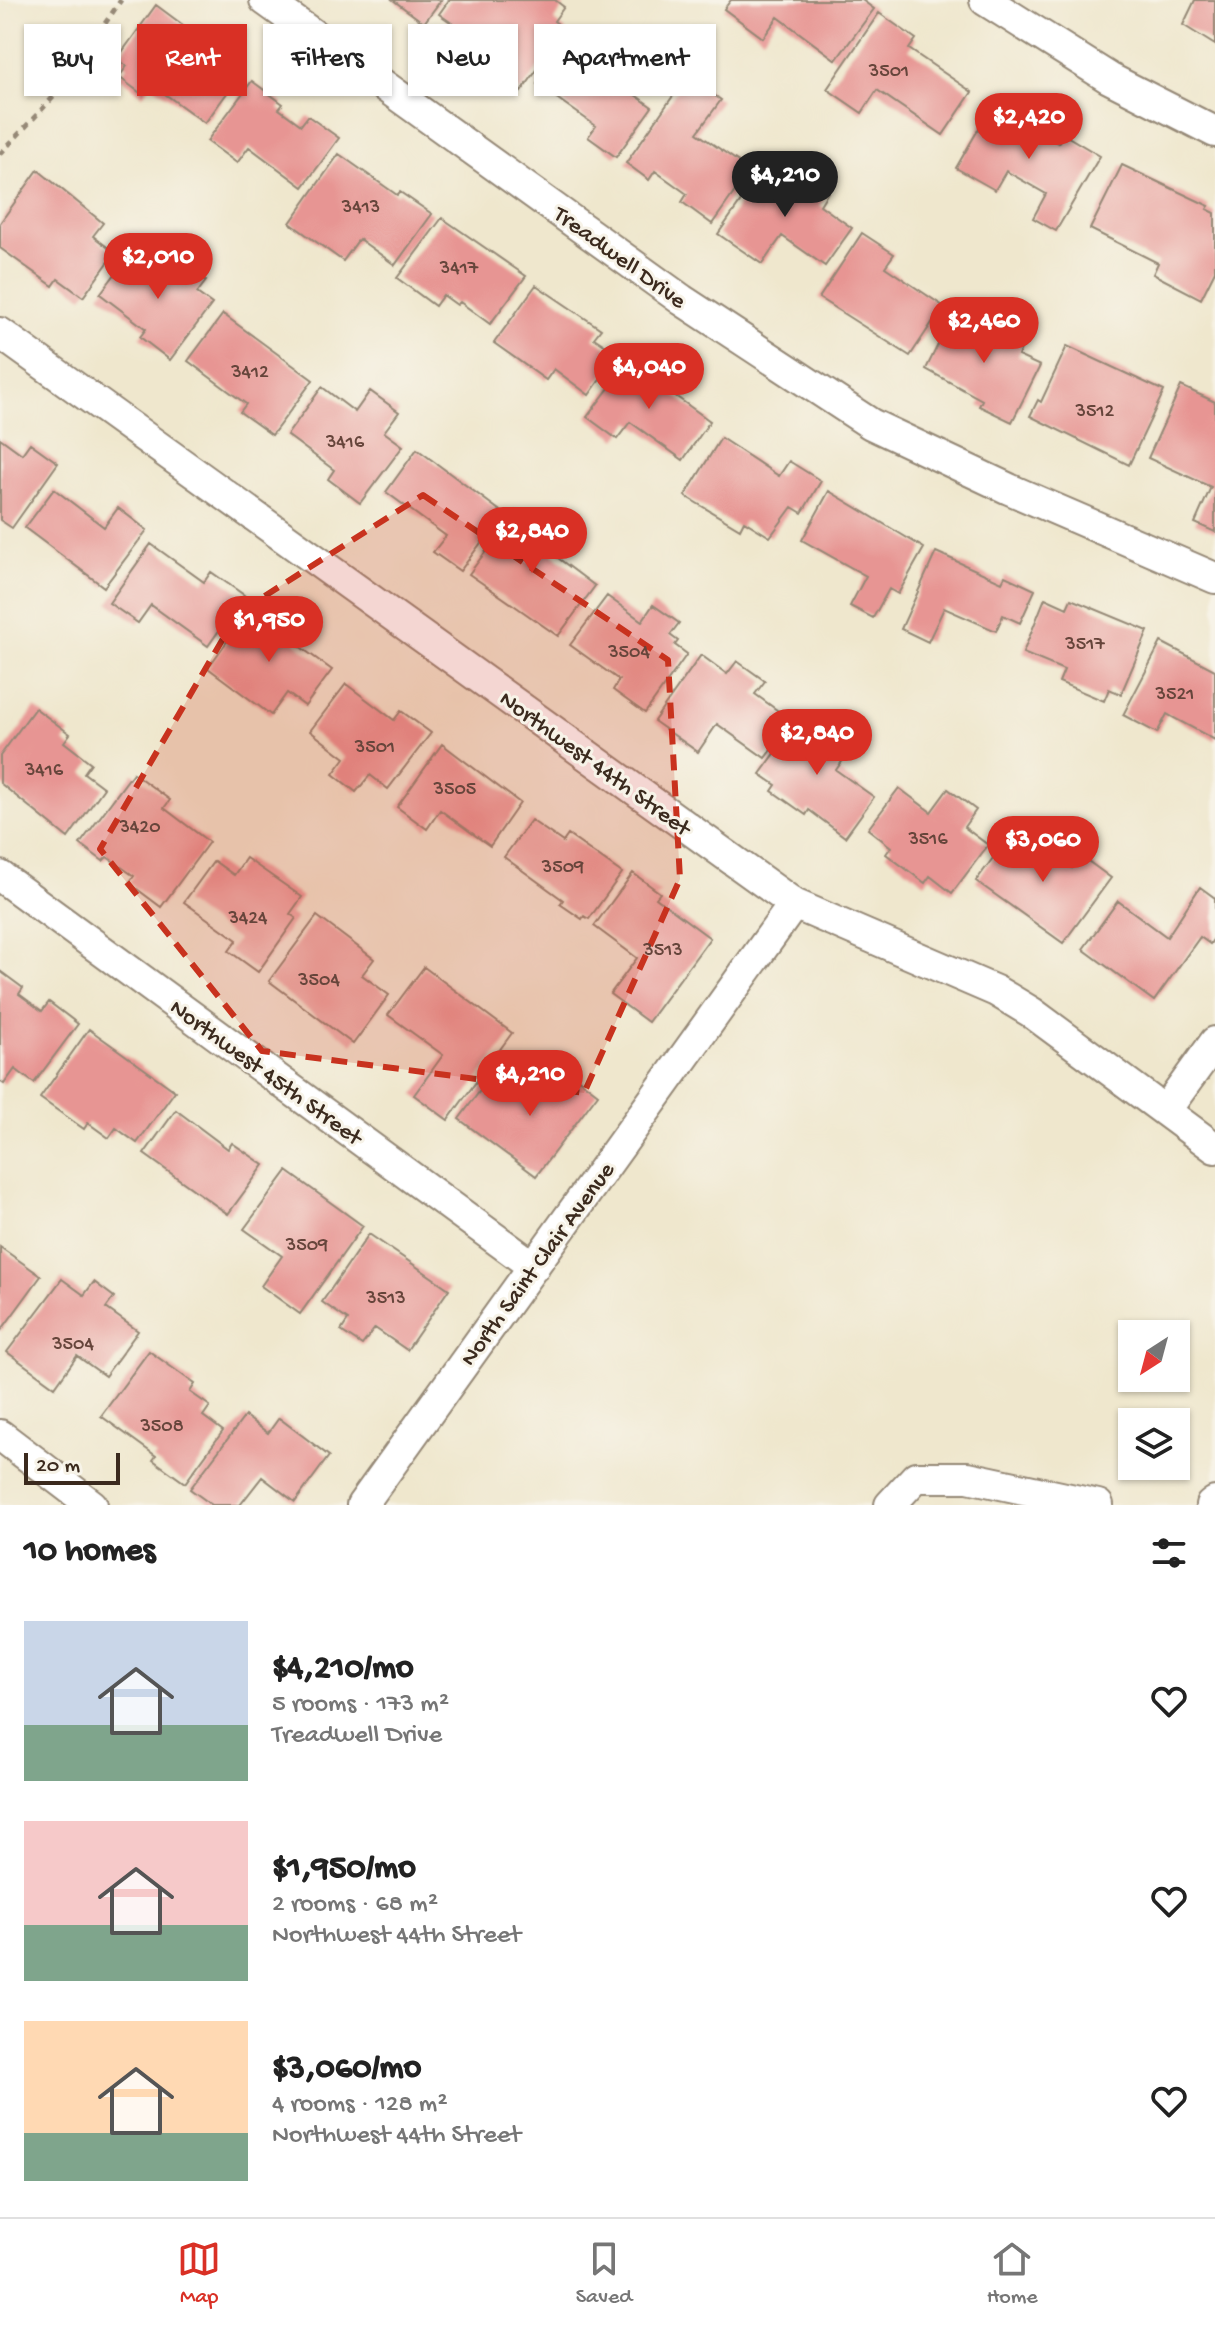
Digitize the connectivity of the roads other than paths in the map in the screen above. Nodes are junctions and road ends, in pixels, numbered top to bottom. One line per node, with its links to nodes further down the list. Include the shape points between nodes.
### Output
1 (265, 0): 5 (street, Treadwell Drive, via 682,300 871,424)
2 (985, 0): 3 (street, via 1109,78)
3 (1215, 132)
4 (0, 333): 7 (street, Northwest 44th Street)
5 (1215, 578)
6 (0, 876): 11 (street, Northwest 45th Street)
7 (794, 904): 9 (street, Northwest 44th Street, via 996,991); 11 (street, North Saint Clair Avenue)
8 (1215, 1042): 9 (street)
9 (1165, 1111): 10 (street, Northwest 44th Street)
10 (1215, 1148)
11 (534, 1267): 14 (street, North Saint Clair Avenue)
12 (0, 1435): 13 (street)
13 (92, 1505)
14 (362, 1505)
15 (890, 1505): 16 (street, via 916,1477 968,1477)
16 (1098, 1505)

